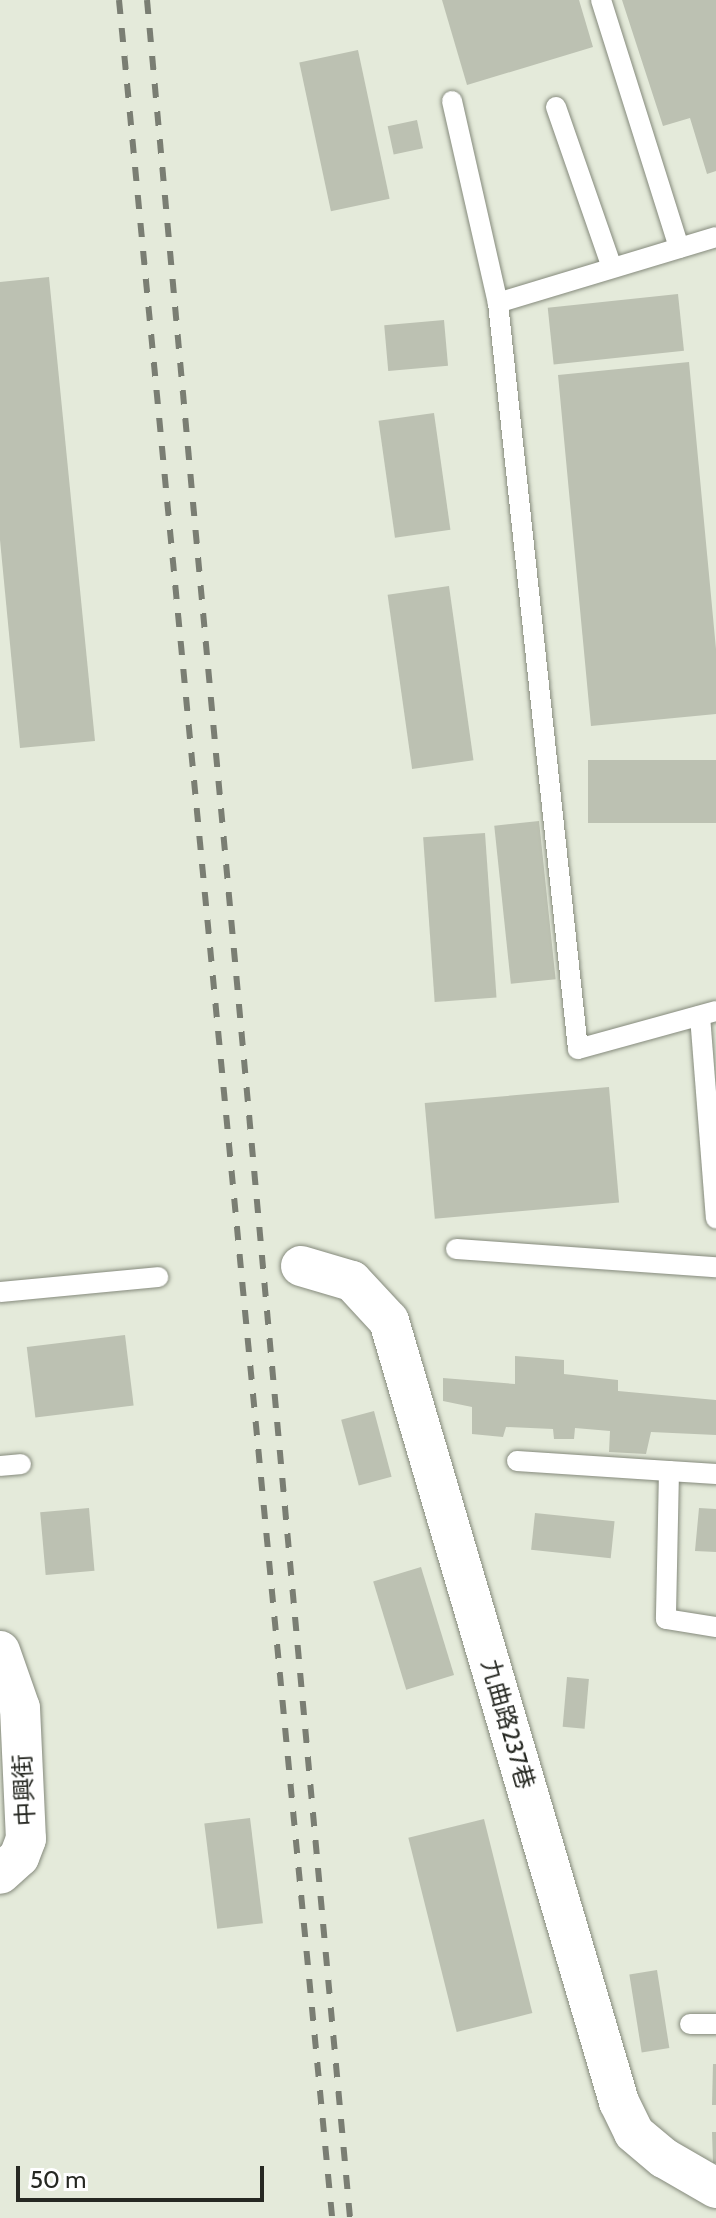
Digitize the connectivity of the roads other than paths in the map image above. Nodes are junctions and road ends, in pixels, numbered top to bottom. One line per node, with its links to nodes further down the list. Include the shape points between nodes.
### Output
1 (601, 0): 5 (lane)
2 (452, 101): 7 (lane)
3 (556, 107): 6 (lane)
4 (716, 237): 5 (lane)
5 (679, 248): 6 (lane)
6 (612, 268): 7 (lane)
7 (498, 303): 8 (lane, via 578,1049)
8 (708, 1013): 9 (lane)
9 (716, 1218)
10 (456, 1249): 12 (lane)
11 (301, 1266): 25 (street, 九曲路237巷, via 352,1281 389,1321 619,2102 634,2133 664,2158)
12 (716, 1267)
13 (158, 1277): 14 (lane)
14 (0, 1292)
15 (517, 1461): 18 (lane)
16 (21, 1464): 17 (lane)
17 (0, 1466)
18 (669, 1471): 19 (lane); 20 (lane, via 666,1619)
19 (716, 1474)
20 (716, 1627)
21 (0, 1651): 22 (street, 中興街, via 20,1708 26,1839 19,1857)
22 (0, 1874)
23 (690, 2024): 24 (lane)
24 (716, 2024)
25 (716, 2188)

